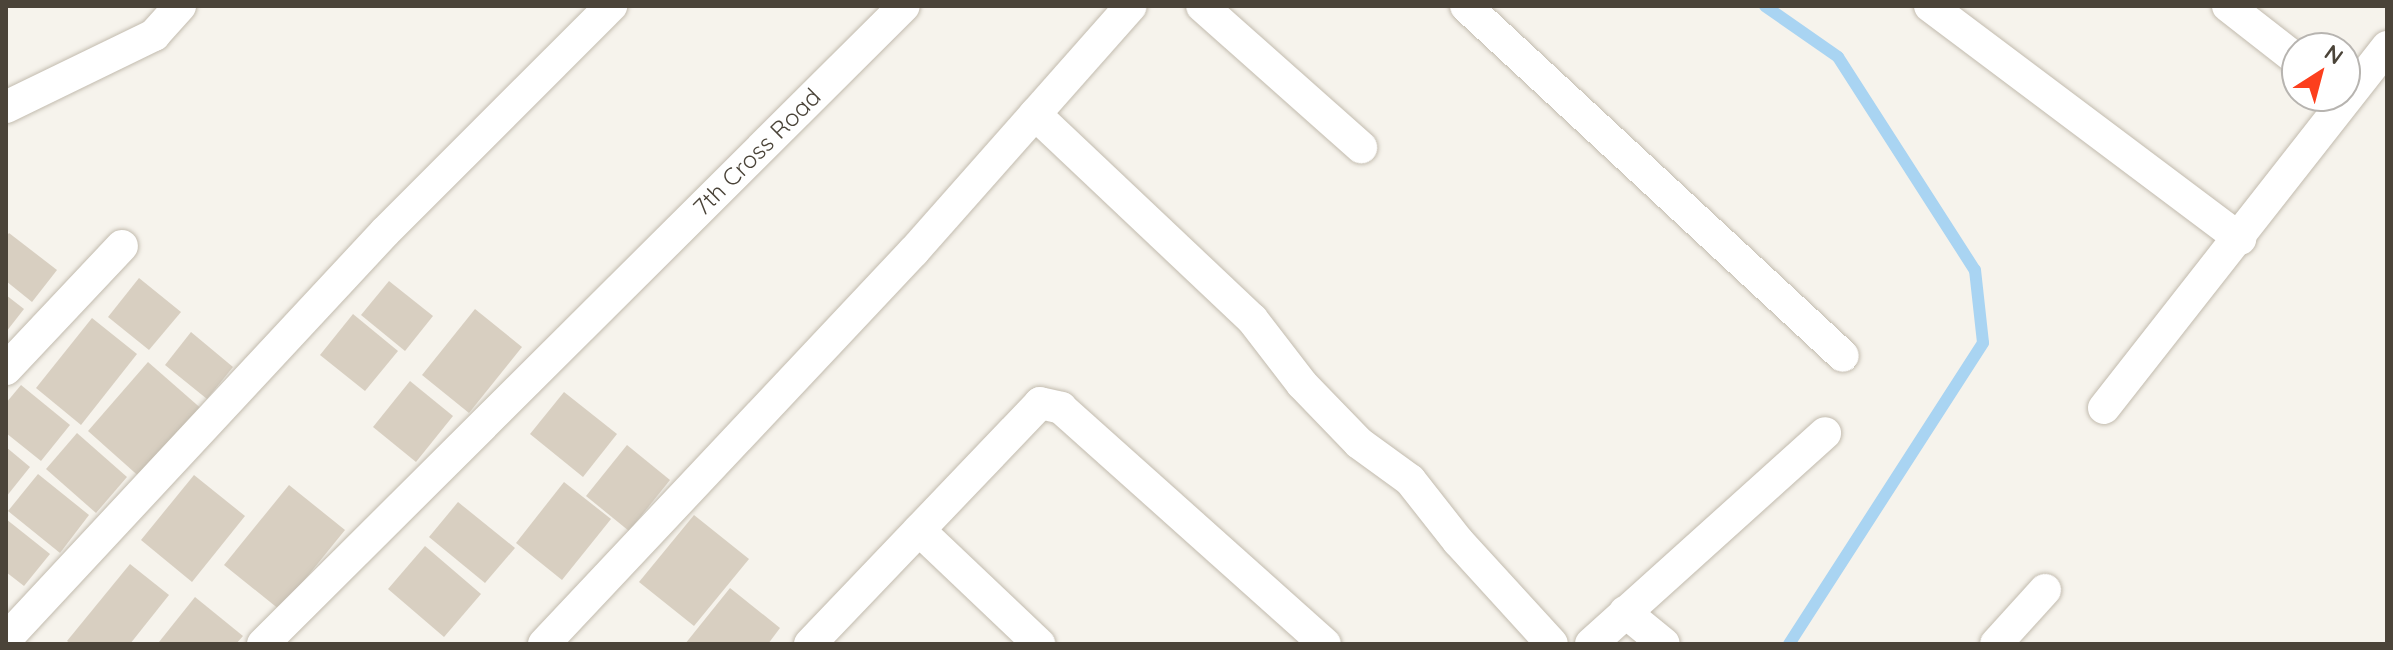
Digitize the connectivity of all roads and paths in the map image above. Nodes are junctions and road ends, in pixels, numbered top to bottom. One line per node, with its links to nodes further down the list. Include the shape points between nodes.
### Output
1 (180, 6): 12 (street, via 154,35)
2 (611, 6): 25 (street, via 385,232)
3 (904, 6): 26 (street, 7th Cross Road)
4 (1131, 6): 14 (street)
5 (1202, 6): 15 (street)
6 (1930, 6): 16 (street)
7 (2228, 6): 9 (street)
8 (1485, 12): 18 (street)
9 (2281, 47)
10 (2384, 57): 11 (street)
11 (2361, 81)
12 (6, 107)
13 (2335, 112): 16 (street)
14 (1035, 114): 27 (street, via 914,251); 31 (street, via 1252,319 1302,384 1359,443 1410,480)
15 (1361, 147)
16 (2240, 239): 20 (street)
17 (122, 246): 19 (street)
18 (1843, 356)
19 (6, 369)
20 (2104, 408)
21 (1825, 433): 24 (street)
22 (919, 530): 28 (street); 29 (street); 30 (street, via 1040,403 1061,408)
23 (2045, 590): 34 (street)
24 (1625, 612): 32 (street); 33 (street)
25 (6, 639)
26 (263, 644)
27 (544, 644)
28 (810, 644)
29 (1039, 644)
30 (1325, 644)
31 (1552, 644)
32 (1591, 644)
33 (1664, 644)
34 (1996, 644)

